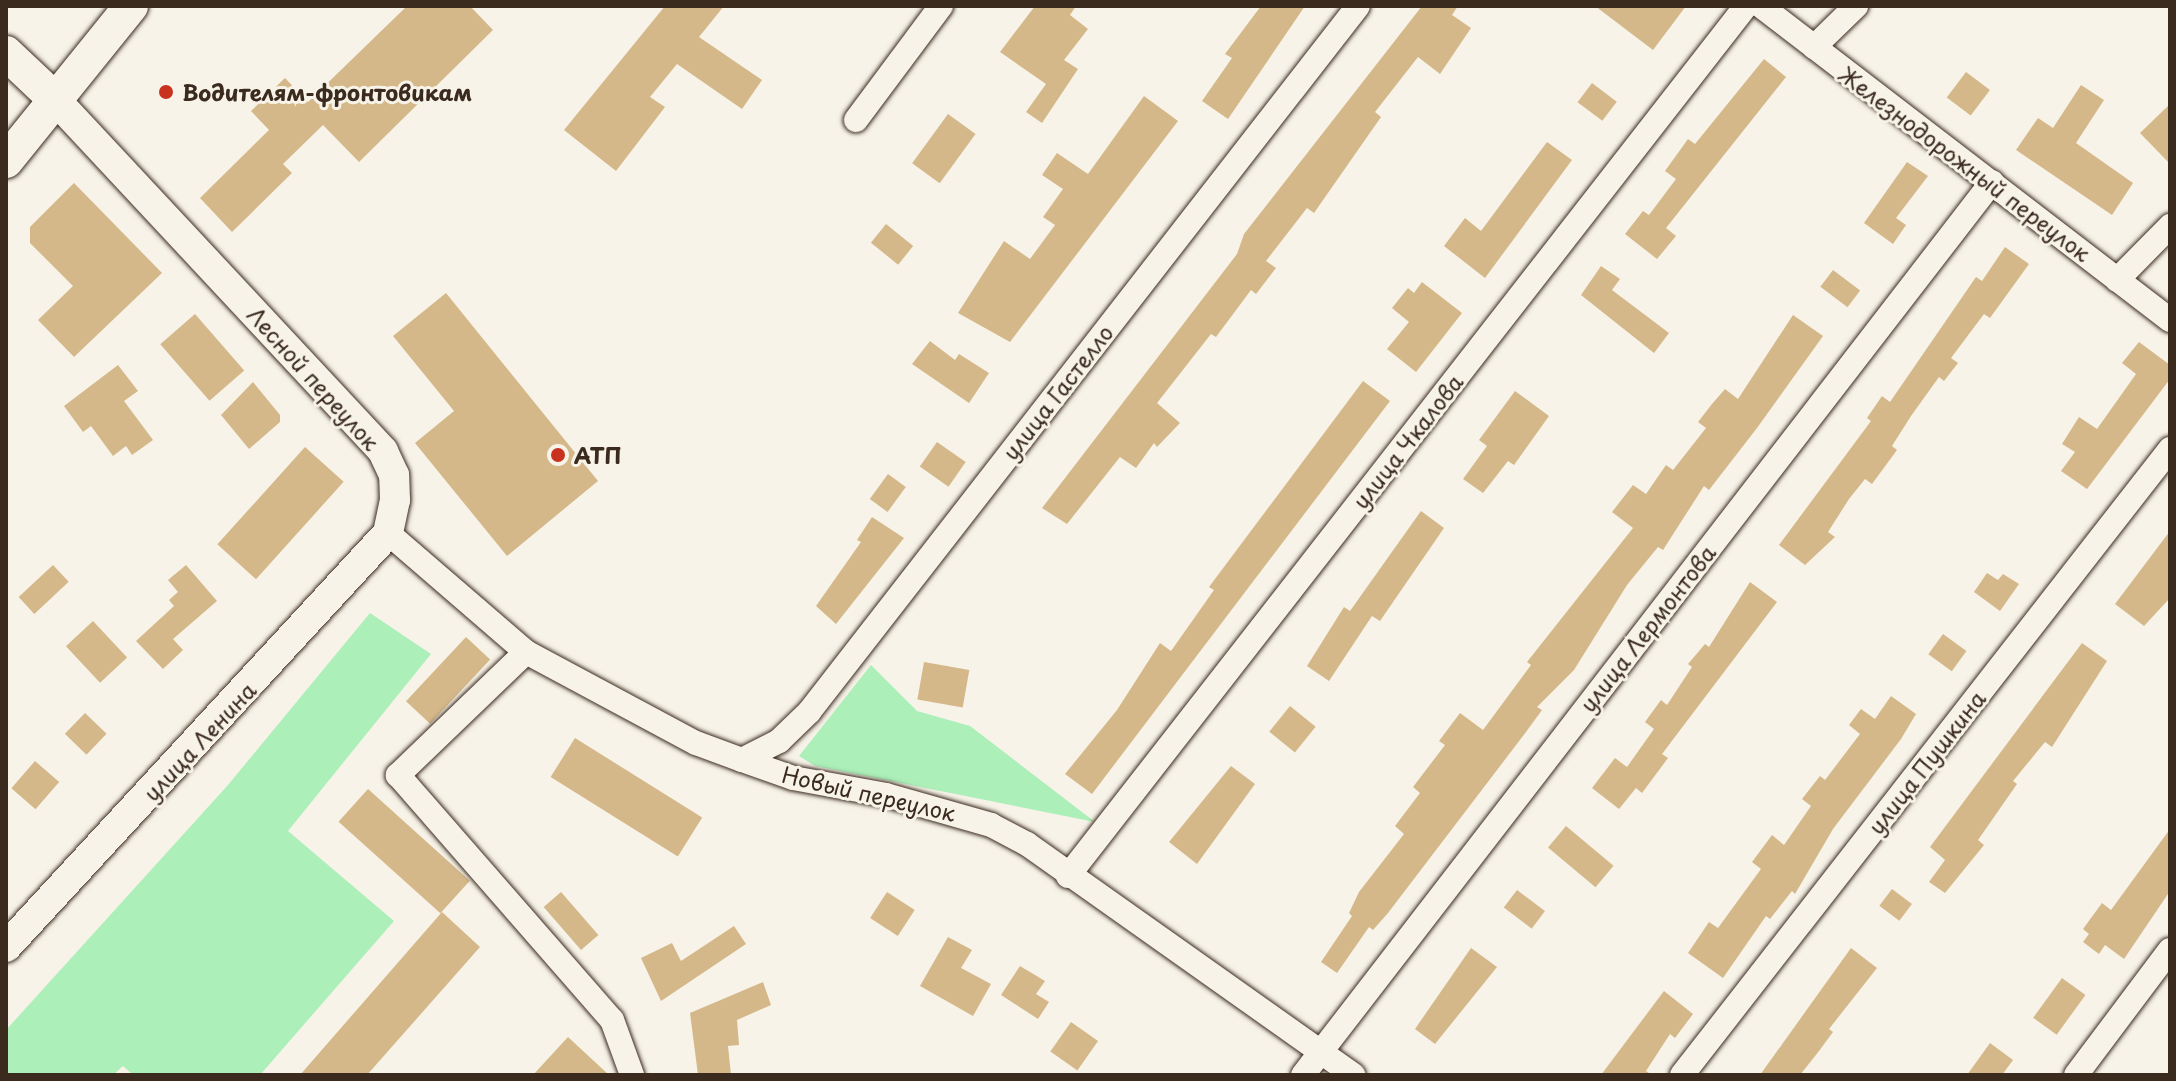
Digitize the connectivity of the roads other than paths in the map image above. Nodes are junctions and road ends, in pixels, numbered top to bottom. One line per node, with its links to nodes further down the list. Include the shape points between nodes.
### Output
1 (131, 6): 9 (main road)
2 (941, 6): 10 (street)
3 (1358, 6): 19 (street, улица Гастелло, via 809,712 779,741)
4 (1746, 6): 20 (street, улица Чкалова)
5 (1761, 6): 7 (street, Железнодорожный переулок)
6 (1856, 6): 7 (street)
7 (1814, 47): 12 (street, Железнодорожный переулок)
8 (6, 53): 9 (main road, Лесной переулок)
9 (57, 101): 11 (main road); 17 (street, Лесной переулок, via 383,451 394,475)
10 (856, 120)
11 (6, 161)
12 (1992, 182): 14 (street, Железнодорожный переулок); 23 (street, улица Лермонтова)
13 (2170, 226): 14 (street)
14 (2117, 280): 15 (street, Железнодорожный переулок)
15 (2170, 320)
16 (2170, 449): 27 (street, улица Пушкина)
17 (388, 533): 18 (street); 21 (street, улица Ленина)
18 (526, 652): 19 (street, Новый переулок, via 696,743); 24 (street, via 398,775 612,1020)
19 (742, 760): 20 (street, Новый переулок, via 793,778 957,813 1027,844)
20 (1068, 876): 23 (street, Новый переулок)
21 (6, 947)
22 (2170, 950): 28 (street)
23 (1320, 1051): 25 (street, улица Лермонтова); 26 (street, Новый переулок)
24 (632, 1075)
25 (1303, 1075)
26 (1353, 1075)
27 (1682, 1075)
28 (2076, 1075)

